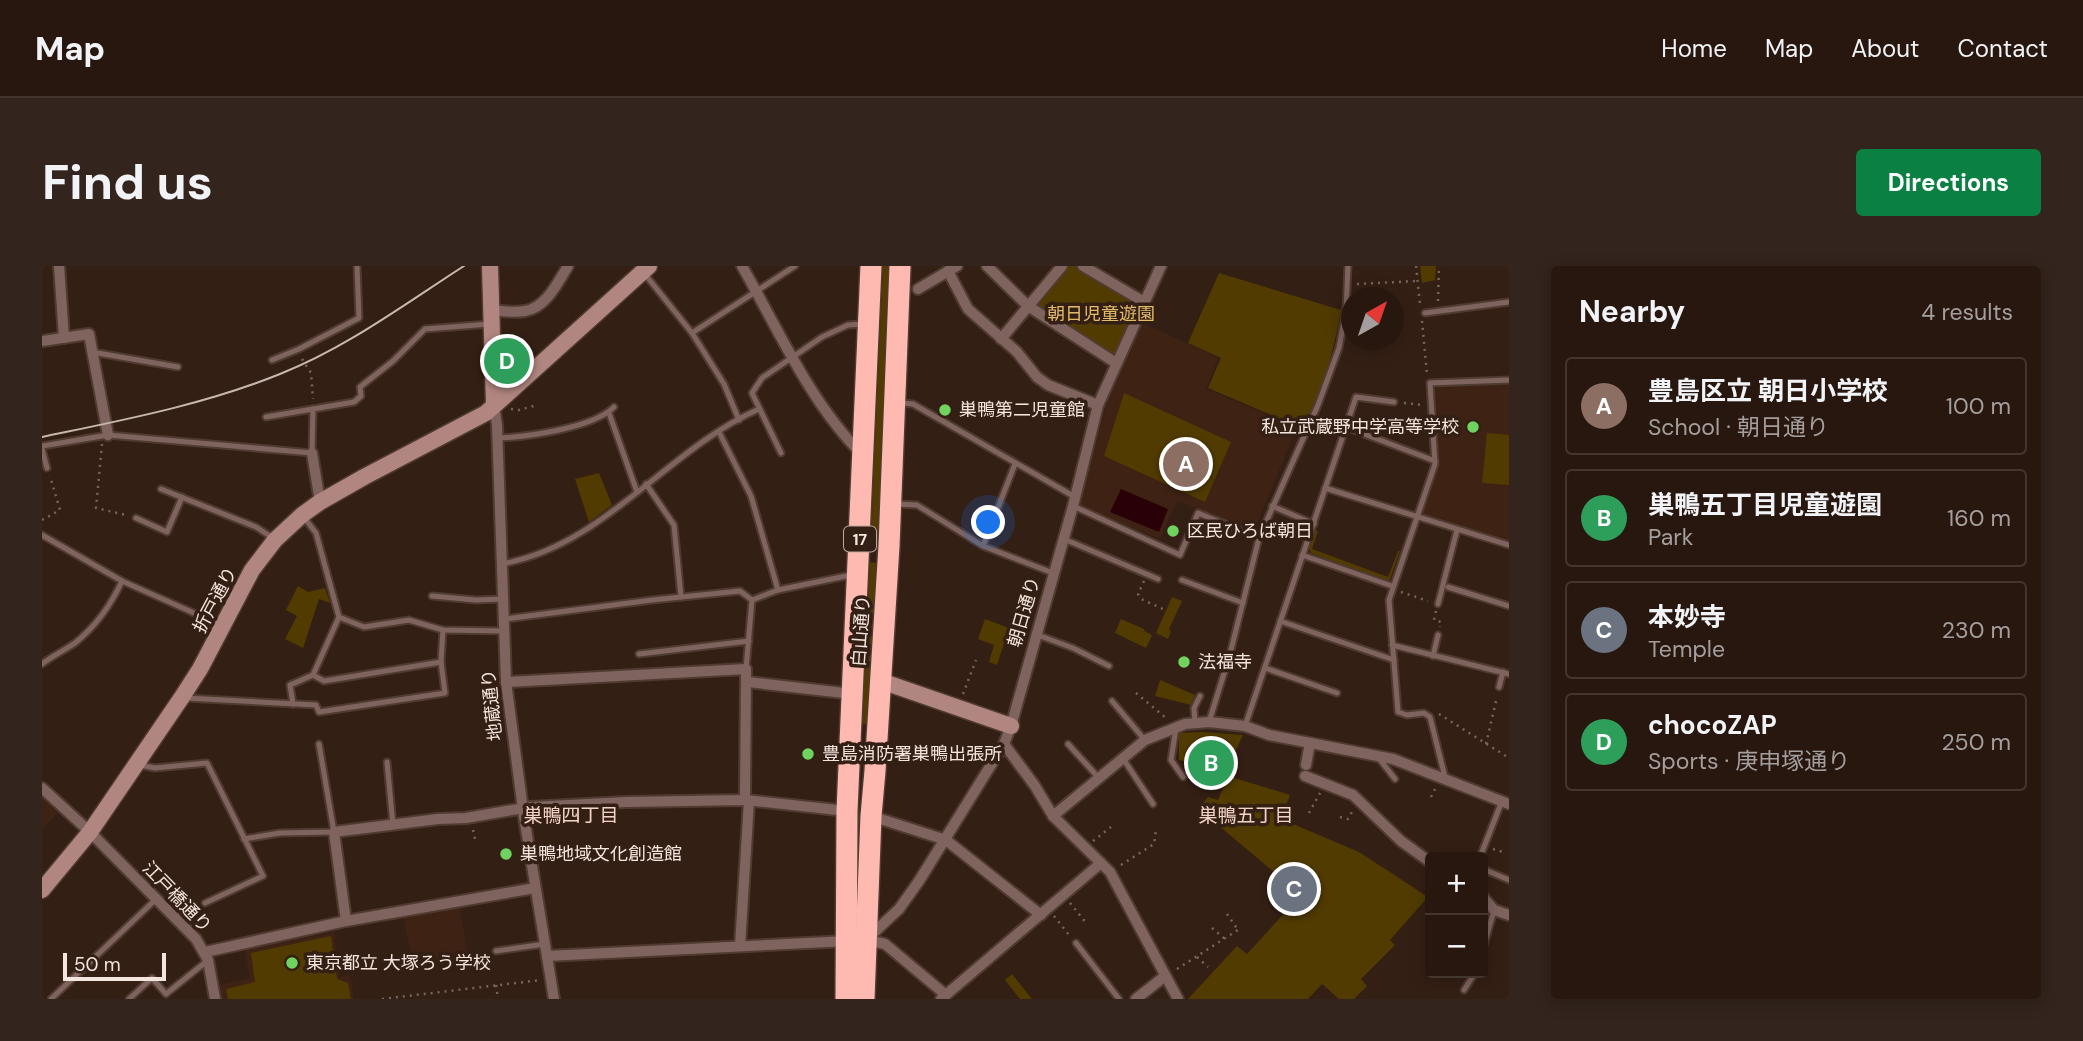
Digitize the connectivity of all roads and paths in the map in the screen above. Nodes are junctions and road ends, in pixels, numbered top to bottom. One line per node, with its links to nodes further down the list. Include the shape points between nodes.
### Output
1 (59, 266): 31 (street)
2 (357, 266): 34 (lane, via 359,318)
3 (490, 266): 27 (street)
4 (568, 266): 27 (street, via 538,306)
5 (742, 266): 21 (street)
6 (795, 266): 21 (lane)
7 (871, 266): 28 (highway, 白山通り / 17)
8 (900, 266): 42 (highway, 白山通り / 17)
9 (988, 266): 24 (street)
10 (1062, 266): 24 (street)
11 (1083, 266): 22 (street)
12 (1161, 266): 22 (street, 朝日通り)
13 (1348, 266): 19 (lane)
14 (1416, 266): 18 (path)
15 (1439, 266): 25 (path)
16 (646, 269): 29 (lane); 47 (street, 折戸通り)
17 (952, 269): 20 (street); 32 (street, via 968,309)
18 (1418, 281): 19 (path); 41 (path)
19 (1347, 285)
20 (918, 289)
21 (756, 290): 29 (lane); 36 (street)
22 (1144, 302): 38 (street, 朝日通り)
23 (1509, 302): 25 (lane)
24 (1028, 306): 32 (street); 38 (street)
25 (1438, 312): 26 (lane)
26 (1425, 313)
27 (490, 317): 47 (street); 49 (lane, via 425,329 359,387 360,396 354,402)
28 (870, 324): 36 (lane, via 848,325); 61 (highway, 白山通り / 17)
29 (692, 333): 53 (lane, via 724,384)
30 (1341, 335): 73 (lane, via 1318,405)
31 (64, 338): 33 (street); 35 (street, via 89,334)
32 (1001, 339): 45 (street, via 1048,385)
33 (42, 341)
34 (299, 349): 37 (lane); 49 (path, via 311,373)
35 (92, 352): 39 (lane); 56 (street)
36 (793, 357): 50 (lane, via 762,377 752,393); 61 (street, via 840,433)
37 (272, 360)
38 (1116, 363): 45 (street, 朝日通り)
39 (178, 367)
40 (1509, 380): 41 (lane)
41 (1430, 383): 46 (lane)
42 (894, 402): 63 (lane, via 913,404); 72 (highway, 白山通り / 17)
43 (1394, 402): 46 (path); 54 (lane, via 1356,397)
44 (537, 405): 47 (path, via 519,410)
45 (1098, 405): 71 (street, 朝日通り)
46 (1432, 405): 62 (lane)
47 (499, 406): 57 (street, 地蔵通り); 70 (street, 折戸通り)
48 (614, 407): 51 (lane)
49 (313, 409): 52 (lane); 59 (lane)
50 (759, 409): 53 (lane); 60 (lane)
51 (609, 413): 57 (lane, via 569,428); 68 (lane)
52 (266, 417)
53 (739, 420): 55 (lane)
54 (1346, 426): 62 (lane); 66 (lane)
55 (719, 432): 65 (lane); 96 (lane, via 751,496)
56 (105, 435): 58 (lane); 59 (lane); 75 (path, via 96,508)
57 (497, 438): 87 (street, 地蔵通り)
58 (42, 448): 64 (lane)
59 (313, 453): 70 (street)
60 (781, 453)
61 (863, 455): 89 (highway, 白山通り / 17)
62 (1435, 461): 76 (lane)
63 (1015, 464): 71 (lane); 85 (lane)
64 (47, 468): 77 (path, via 60,510)
65 (646, 484): 68 (lane); 98 (lane, via 674,526)
66 (1325, 488): 76 (lane); 78 (lane)
67 (161, 489): 69 (lane)
68 (636, 492): 87 (lane, via 596,525 530,559)
69 (181, 497): 75 (lane, via 167,532); 83 (lane, via 256,527)
70 (320, 502): 74 (street, 折戸通り)
71 (1074, 502): 81 (street, 朝日通り); 82 (lane, via 1180,555 1198,513)
72 (891, 504): 85 (lane, via 917,505); 125 (highway, 白山通り / 17)
73 (1272, 506): 78 (lane); 82 (lane)
74 (302, 515): 83 (street, 折戸通り); 105 (lane, via 316,533)
75 (136, 518)
76 (1418, 518): 79 (lane); 94 (lane)
77 (42, 520)
78 (1314, 524): 86 (lane)
79 (1457, 530): 84 (lane); 102 (lane)
80 (42, 535): 93 (lane)
81 (1063, 538): 88 (street, 朝日通り); 90 (lane)
82 (1259, 538): 101 (lane)
83 (275, 540): 108 (street, 折戸通り, via 252,570)
84 (1509, 545)
85 (983, 546): 88 (lane)
86 (1302, 555): 94 (lane); 106 (lane)
87 (500, 565): 99 (street, 地蔵通り)
88 (1053, 573): 110 (street, 朝日通り)
89 (858, 574): 96 (lane); 131 (highway, 白山通り / 17)
90 (1146, 575): 91 (lane); 104 (path, via 1138,594)
91 (1158, 579)
92 (1182, 580): 101 (lane)
93 (122, 581): 108 (lane); 119 (lane, via 104,614 74,643)
94 (1392, 587): 102 (path); 113 (lane)
95 (1448, 587): 103 (lane)
96 (778, 590): 100 (lane)
97 (432, 596): 99 (lane)
98 (681, 597): 100 (lane, via 740,591); 107 (lane)
99 (502, 599): 107 (street, 地蔵通り)
100 (752, 600): 112 (lane)
101 (1243, 603): 138 (lane)
102 (1438, 604): 111 (path, via 1434,620 1441,622)
103 (1509, 606)
104 (1163, 609)
105 (339, 617): 109 (lane, via 364,627 409,620); 124 (lane)
106 (1280, 621): 117 (lane); 121 (lane)
107 (503, 625): 109 (lane); 126 (street, 地蔵通り)
108 (223, 626): 133 (street, 折戸通り)
109 (443, 630): 118 (lane)
110 (1035, 634): 120 (lane); 140 (street, 朝日通り)
111 (1438, 635): 115 (lane)
112 (749, 641): 114 (lane); 122 (lane)
113 (1392, 645): 115 (lane); 117 (lane)
114 (639, 654)
115 (1433, 656): 123 (lane)
116 (976, 660): 136 (path)
117 (1394, 660): 157 (lane, via 1398,712 1430,717)
118 (441, 662): 124 (lane, via 324,681); 135 (lane, via 445,693 319,712 316,705)
119 (42, 664)
120 (1109, 666)
121 (1265, 668): 130 (lane); 141 (lane)
122 (746, 669): 126 (street); 127 (street)
123 (1506, 673): 128 (lane)
124 (313, 675): 135 (lane, via 290,685)
125 (881, 681): 136 (street); 166 (highway, 白山通り / 17)
126 (506, 682): 163 (street, 地蔵通り)
127 (748, 682): 131 (street); 160 (street)
128 (1499, 687): 148 (path)
129 (1136, 693): 142 (path)
130 (1337, 693)
131 (853, 694): 164 (highway, 白山通り / 17)
132 (1200, 696): 139 (lane)
133 (182, 697): 135 (lane); 153 (street, 折戸通り)
134 (1112, 701): 143 (lane)
135 (293, 704)
136 (958, 707): 140 (street)
137 (1433, 713): 148 (path)
138 (1209, 722): 139 (street); 141 (street)
139 (1195, 723): 142 (street)
140 (1012, 726): 146 (street, 朝日通り)
141 (1245, 726): 144 (street)
142 (1176, 727): 143 (street); 155 (lane, via 1171,760)
143 (1145, 740): 150 (street)
144 (1310, 743): 149 (street); 158 (street, via 1305,771)
145 (319, 744): 172 (lane)
146 (1004, 744): 167 (street); 174 (street, 朝日通り)
147 (1068, 744): 154 (lane)
148 (1486, 744): 151 (path)
149 (1378, 756): 156 (lane); 157 (street)
150 (1122, 757): 154 (street); 162 (lane)
151 (1509, 758)
152 (387, 762): 168 (lane)
153 (136, 765): 171 (street, 折戸通り); 173 (lane, via 155,768 207,763)
154 (1098, 777): 167 (street)
155 (1183, 777)
156 (1395, 779)
157 (1445, 779): 161 (street)
158 (1326, 784): 165 (path); 177 (street, via 1353,795)
159 (42, 788): 171 (street, 江戸橋通り)
160 (747, 801): 163 (street); 164 (street); 202 (street)
161 (1506, 802): 176 (lane)
162 (1153, 804)
163 (522, 808): 168 (street); 182 (street, 地蔵通り)
164 (847, 811): 198 (highway, 白山通り / 17)
165 (1309, 813)
166 (871, 816): 174 (street); 198 (highway, 白山通り / 17)
167 (1053, 816): 175 (street)
168 (393, 826): 172 (street)
169 (1111, 827): 175 (path)
170 (1156, 830): 179 (path, via 1154,844)
171 (90, 832): 183 (street, 折戸通り); 185 (street, 江戸橋通り)
172 (334, 832): 173 (lane); 193 (street)
173 (244, 839): 186 (lane, via 262,876)
174 (946, 840): 190 (street); 198 (street, 朝日通り, via 899,909)
175 (1085, 847): 178 (street)
176 (1482, 852)
177 (1425, 858)
178 (1101, 863): 179 (street); 184 (street)
179 (1110, 872): 208 (street)
180 (1488, 872): 181 (lane)
181 (1509, 880)
182 (535, 888): 193 (street); 201 (street, 地蔵通り)
183 (42, 890)
184 (1064, 895): 190 (street); 195 (path)
185 (157, 898): 194 (street, 江戸橋通り); 214 (lane)
186 (205, 903): 194 (path)
187 (1488, 903): 188 (street)
188 (1494, 910): 191 (street); 197 (lane)
189 (1227, 914): 199 (path, via 1239,929)
190 (1041, 915): 213 (street)
191 (1509, 915)
192 (1055, 917): 200 (path)
193 (346, 921): 204 (street)
194 (181, 922): 204 (street, 江戸橋通り)
195 (1087, 924)
196 (1212, 928): 199 (path)
197 (1488, 931)
198 (857, 939): 202 (street); 213 (street, via 885,944); 220 (highway, 白山通り / 17); 221 (highway, 白山通り / 17)
199 (1225, 939): 206 (path)
200 (1076, 943): 222 (lane)
201 (545, 944): 203 (lane); 205 (street, 地蔵通り)
202 (740, 946): 205 (street)
203 (496, 951)
204 (207, 956): 215 (lane, via 166,994 152,978); 216 (street, 江戸橋通り)
205 (547, 956): 210 (street, 地蔵通り)
206 (1196, 957): 207 (path); 208 (path)
207 (1208, 967)
208 (1165, 976): 223 (street); 224 (street)
209 (1472, 978): 212 (lane)
210 (551, 979): 211 (path); 219 (street, 地蔵通り)
211 (496, 985): 217 (path); 218 (path)
212 (1464, 990)
213 (944, 997)
214 (51, 999)
215 (130, 999)
216 (215, 999)
217 (382, 999)
218 (498, 999)
219 (554, 999)
220 (846, 999)
221 (864, 999)
222 (1119, 999)
223 (1136, 999)
224 (1178, 999)

